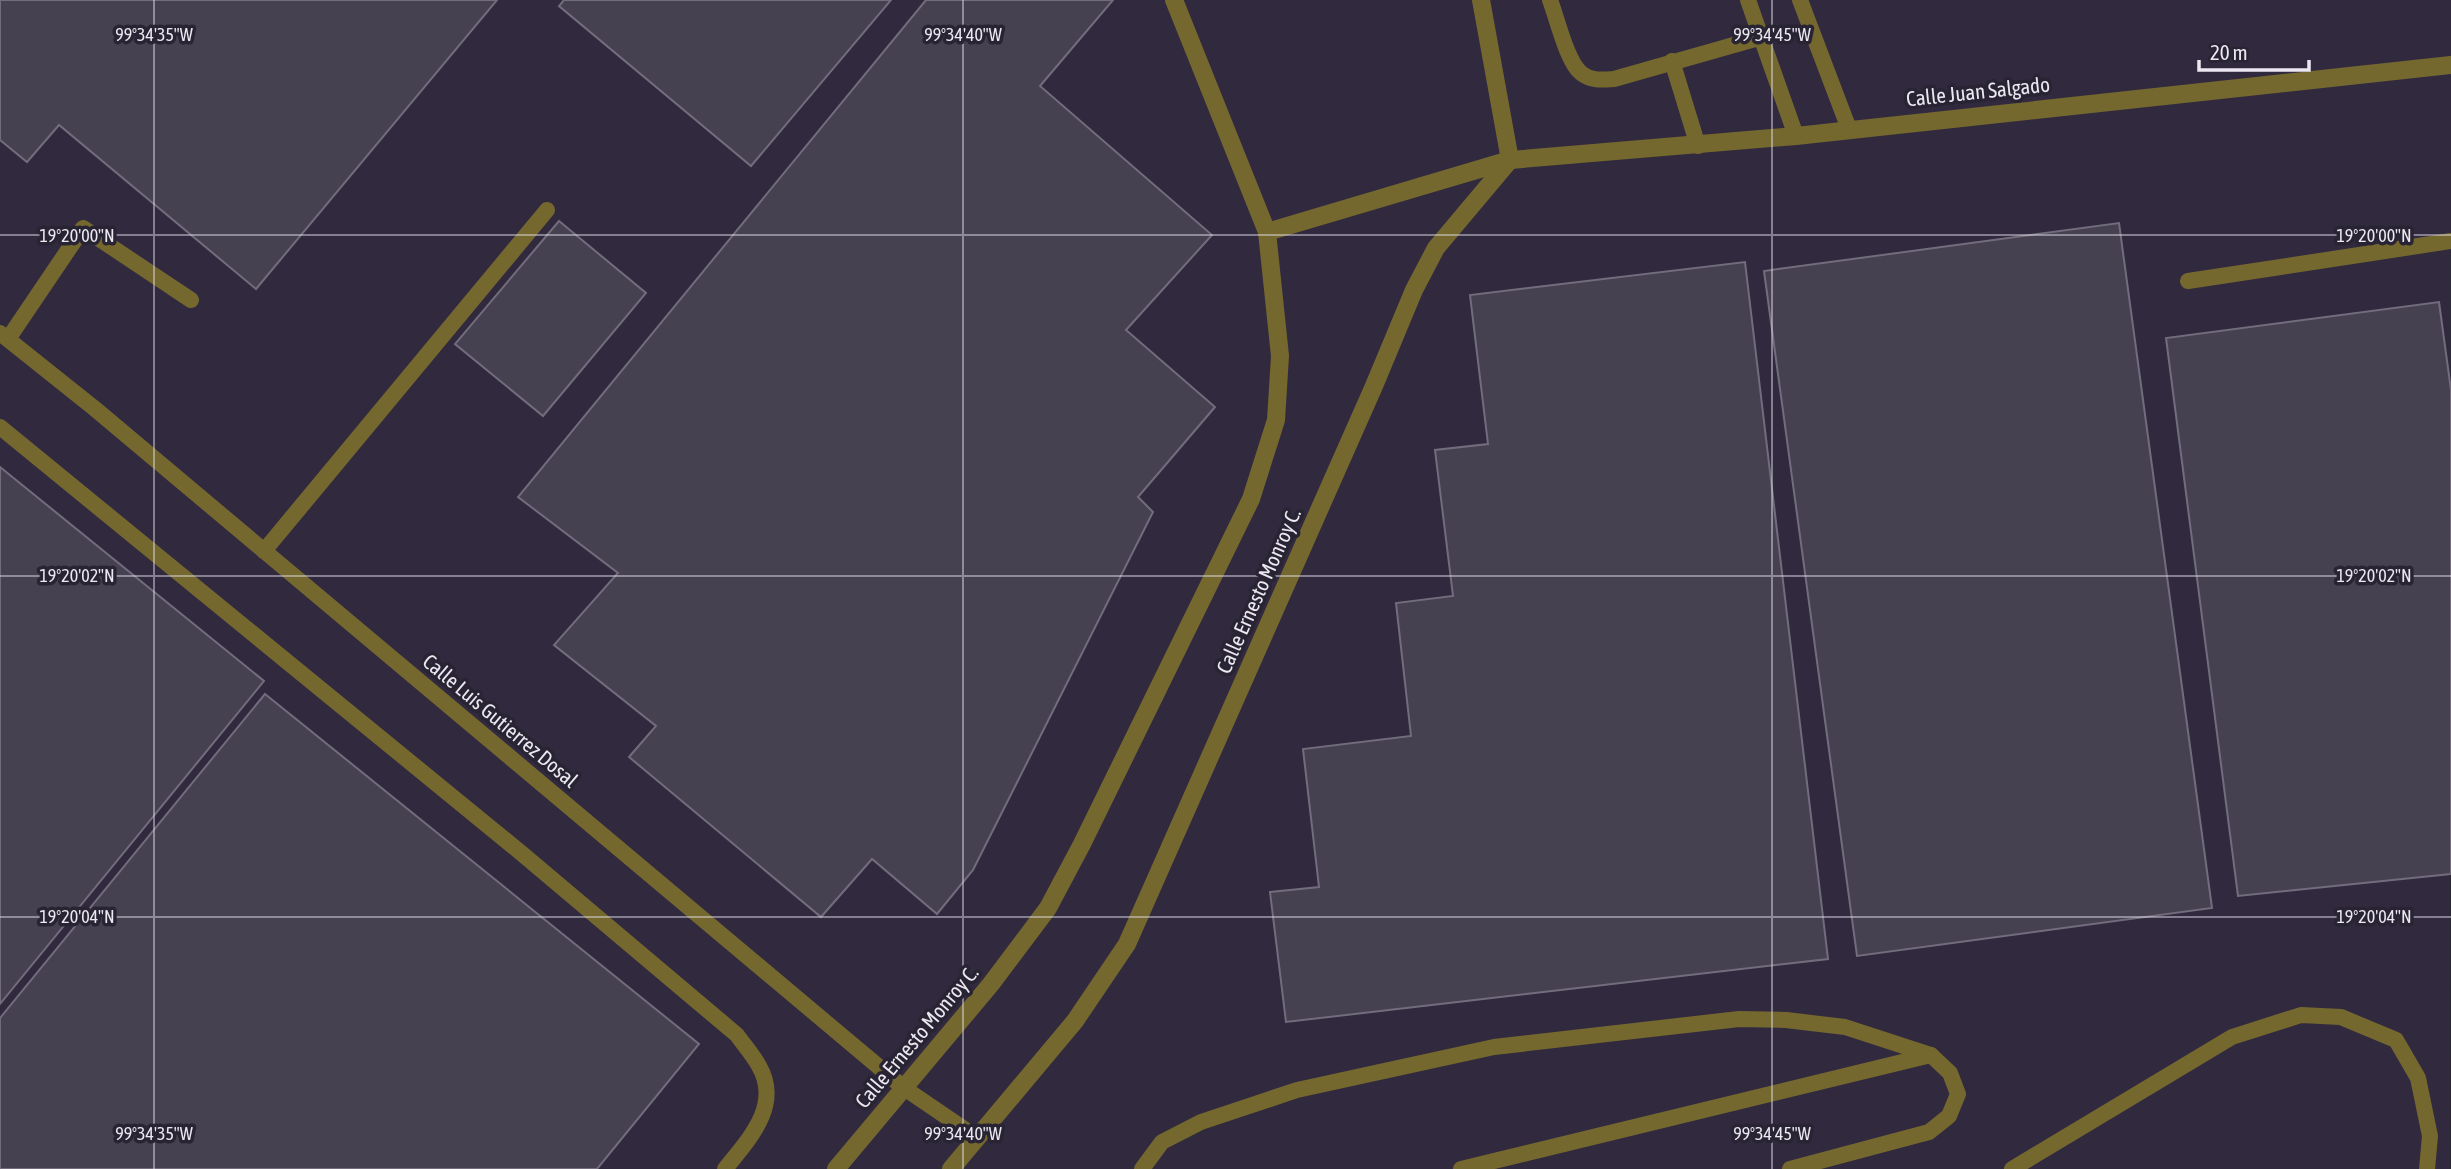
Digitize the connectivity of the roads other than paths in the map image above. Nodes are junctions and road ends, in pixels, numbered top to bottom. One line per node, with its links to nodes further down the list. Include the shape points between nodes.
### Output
1 (1174, 0): 14 (street, Calle Ernesto Monroy C.)
2 (1481, 0): 12 (street)
3 (1550, 0): 7 (lane, via 1572,61 1581,73 1598,81 1614,79)
4 (1748, 0): 6 (lane)
5 (1800, 0): 9 (lane)
6 (1762, 37): 7 (lane); 10 (lane)
7 (1672, 61): 11 (lane)
8 (2451, 65): 9 (street, Calle Juan Salgado)
9 (1849, 129): 10 (street, Calle Juan Salgado)
10 (1796, 136): 11 (street, Calle Juan Salgado)
11 (1698, 146): 12 (street, Calle Juan Salgado)
12 (1510, 160): 14 (street, Calle Juan Salgado); 23 (street, Calle Ernesto Monroy C., via 1436,248 1414,290 1127,944 1076,1020)
13 (547, 210): 20 (lane)
14 (1267, 232): 22 (street, Calle Ernesto Monroy C., via 1280,356 1276,420 1251,499 1048,908)
15 (2451, 241): 16 (lane)
16 (2188, 281)
17 (191, 300): 18 (lane, via 83,228)
18 (4, 336): 20 (lane, Calle Luis Gutierrez Dosal)
19 (0, 427): 24 (lane, via 737,1035 761,1069 768,1101 755,1132)
20 (264, 551): 22 (lane, Calle Luis Gutierrez Dosal)
21 (1931, 1055): 27 (lane, via 1845,1027 1739,1019 1494,1047 1297,1090 1201,1122 1162,1142); 28 (lane); 29 (lane, via 1950,1073 1958,1094 1949,1116 1929,1132)
22 (904, 1088): 23 (lane, Calle Luis Gutierrez Dosal); 25 (street, Calle Ernesto Monroy C.)
23 (976, 1137): 26 (street, Calle Ernesto Monroy C.)
24 (724, 1169)
25 (836, 1169)
26 (951, 1169)
27 (1142, 1169)
28 (1461, 1169)
29 (1790, 1169)
30 (2012, 1169): 31 (lane, via 2232,1037 2301,1015 2342,1017 2396,1040 2418,1077 2430,1136)
31 (2427, 1169)

